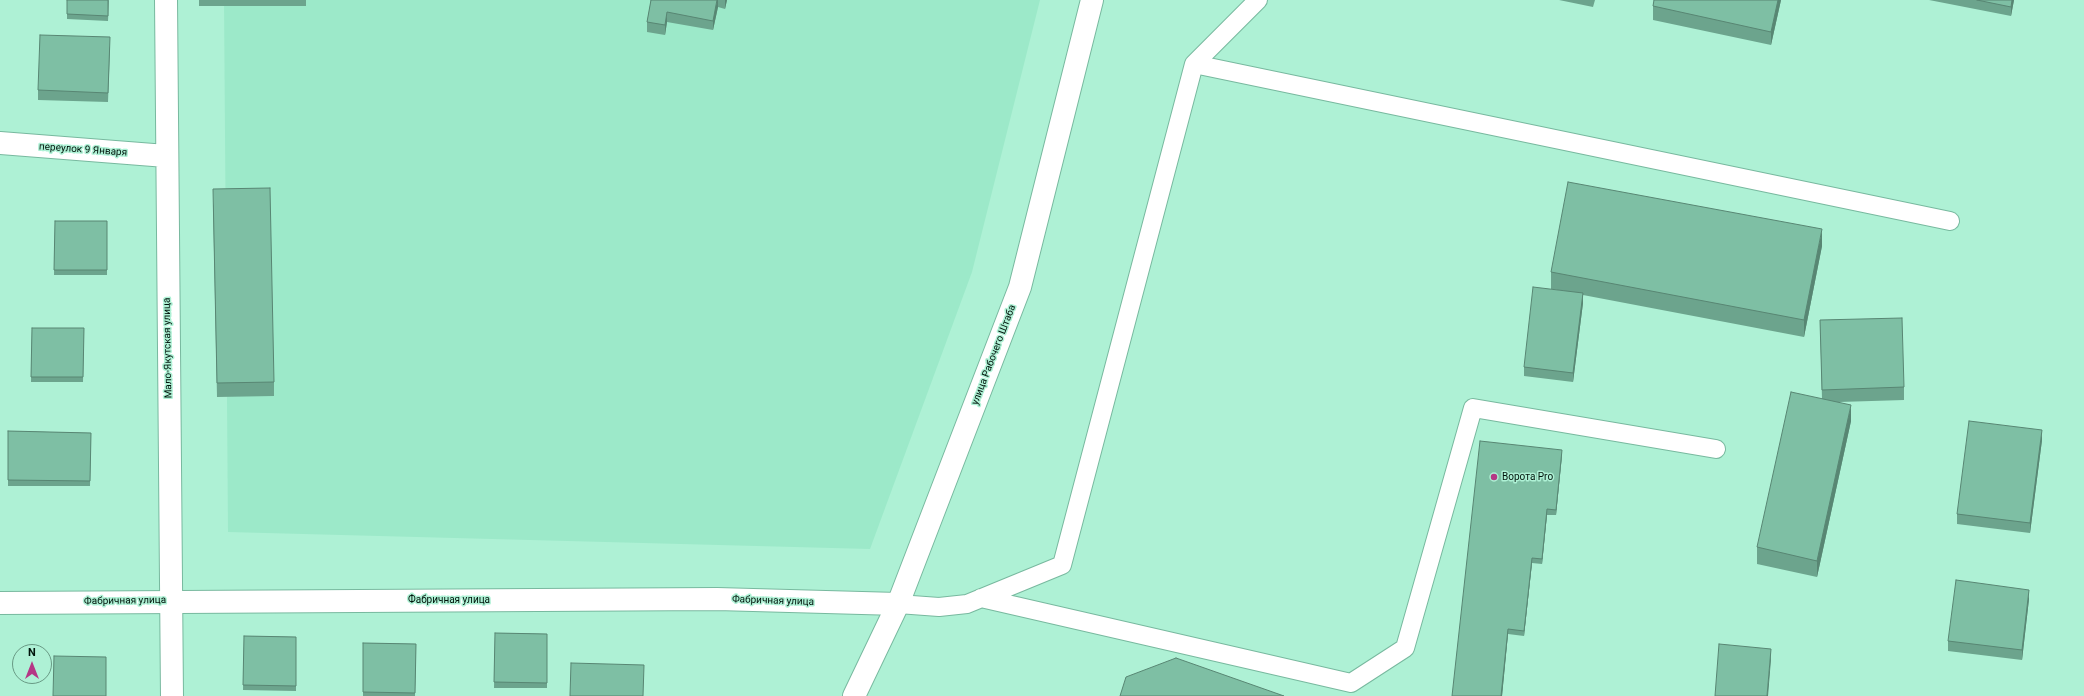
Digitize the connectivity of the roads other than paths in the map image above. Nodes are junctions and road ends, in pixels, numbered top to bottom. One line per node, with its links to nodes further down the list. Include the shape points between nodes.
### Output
1 (166, 0): 6 (street, Мало-Якутская улица)
2 (1092, 0): 12 (street, улица Рабочего Штаба, via 1020,287)
3 (1258, 0): 4 (lane)
4 (1194, 64): 7 (lane); 9 (lane, via 1062,565)
5 (0, 143): 6 (street, переулок 9 Января)
6 (166, 156): 10 (street, Мало-Якутская улица)
7 (1950, 221)
8 (1716, 449): 9 (lane, via 1473,408 1405,648 1351,683)
9 (981, 598): 12 (lane, via 967,604 940,607)
10 (171, 600): 11 (street, Фабричная улица); 12 (street, Фабричная улица, via 717,599); 13 (street, Мало-Якутская улица)
11 (0, 603)
12 (898, 604): 14 (street, улица Рабочего Штаба)
13 (172, 696)
14 (854, 696)

